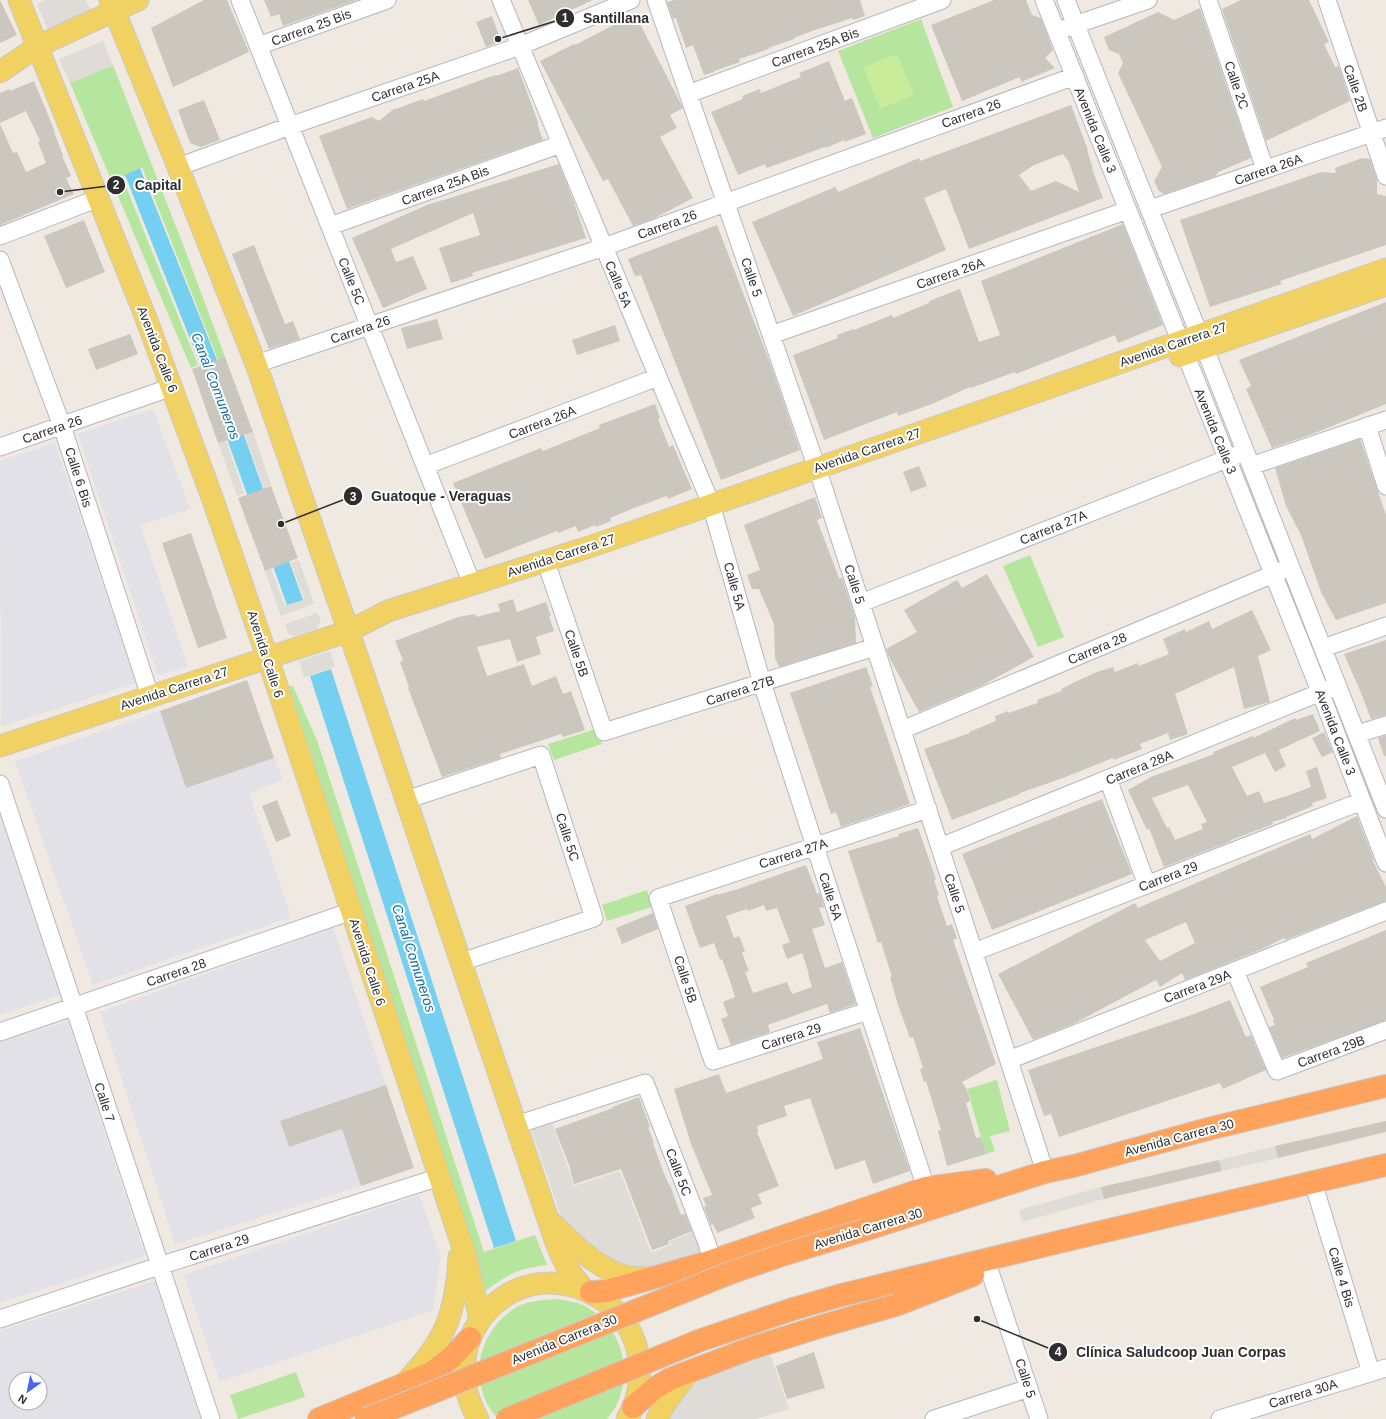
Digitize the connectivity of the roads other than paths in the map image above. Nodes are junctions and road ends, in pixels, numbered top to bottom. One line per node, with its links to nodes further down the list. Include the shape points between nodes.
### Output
1 (19, 0): 17 (main road, Avenida Calle 6)
2 (138, 0): 14 (main road)
3 (240, 0): 18 (street, Calle 5C)
4 (386, 0): 18 (street, Carrera 25 Bis)
5 (501, 0): 19 (street, Calle 5A)
6 (631, 0): 19 (street, Carrera 25A)
7 (656, 0): 23 (street, Calle 5)
8 (942, 0): 23 (street, Carrera 25A Bis)
9 (1044, 0): 16 (street, Avenida Calle 3)
10 (1066, 0): 15 (street, Avenida Calle 3)
11 (1148, 0): 15 (street)
12 (1208, 0): 28 (street, Calle 2C)
13 (1327, 0): 25 (street, Calle 2B)
14 (112, 6): 17 (main road); 27 (main road)
15 (1076, 25): 16 (street); 32 (street, Avenida Calle 3)
16 (1057, 32): 22 (street, Avenida Calle 3)
17 (38, 46): 20 (main road); 21 (main road); 30 (main road, Avenida Calle 6)
18 (258, 46): 24 (street, Calle 5C)
19 (520, 46): 24 (street, Carrera 25A); 26 (street, Calle 5A)
20 (0, 55)
21 (0, 72)
22 (1075, 76): 31 (street, Carrera 26); 33 (street, Avenida Calle 3)
23 (688, 94): 31 (street, Calle 5)
24 (290, 126): 27 (street, Carrera 25A); 34 (street, Calle 5C)
25 (1379, 131): 28 (street, Carrera 26A); 29 (street, Calle 2B)
26 (561, 144): 34 (street, Carrera 25A Bis); 36 (street, Calle 5A)
27 (178, 167): 43 (main road)
28 (1265, 169): 32 (street, Carrera 26A)
29 (1386, 176)
30 (99, 198): 35 (street); 45 (main road, Avenida Calle 6)
31 (726, 203): 36 (street, Carrera 26); 41 (street, Calle 5)
32 (1150, 209): 42 (street, Avenida Calle 3)
33 (1128, 210): 41 (street, Carrera 26A); 42 (street, Avenida Calle 3)
34 (330, 226): 40 (street, Calle 5C)
35 (0, 236)
36 (604, 247): 40 (street, Carrera 26); 44 (street, Calle 5A)
37 (0, 260): 47 (street, Calle 6 Bis)
38 (1386, 269): 42 (main road, Avenida Carrera 27)
39 (1386, 285): 42 (main road, Avenida Carrera 27)
40 (370, 326): 43 (street, Carrera 26); 52 (street, Calle 5C)
41 (771, 335): 53 (street, Calle 5)
42 (1192, 345): 50 (street, Avenida Calle 3); 51 (street, Avenida Calle 3); 53 (main road, Avenida Carrera 27)
43 (256, 364): 62 (main road)
44 (658, 377): 52 (street, Carrera 26A); 55 (street, Calle 5A)
45 (172, 387): 47 (street, Carrera 26); 65 (main road, Avenida Calle 6)
46 (1386, 420): 48 (street, Carrera 27A)
47 (62, 426): 49 (street, Carrera 26); 69 (street, Calle 6 Bis)
48 (1367, 426): 50 (street, Carrera 27A); 54 (street)
49 (0, 447)
50 (1249, 458): 51 (street, Carrera 27A); 56 (street, Avenida Calle 3)
51 (1227, 459): 58 (street, Avenida Calle 3); 60 (street, Carrera 27A)
52 (425, 466): 59 (street, Calle 5C)
53 (819, 474): 55 (main road, Avenida Carrera 27); 60 (street, Calle 5)
54 (1386, 486)
55 (713, 510): 57 (main road, Avenida Carrera 27); 59 (main road, Avenida Carrera 27); 66 (street, Calle 5A)
56 (1291, 567): 58 (street, Carrera 28); 64 (street, Avenida Calle 3)
57 (550, 574): 62 (main road, Avenida Carrera 27, via 392,624); 72 (street, Calle 5B)
58 (1273, 574): 68 (street, Avenida Calle 3); 71 (street, Carrera 28)
59 (472, 584): 62 (main road, Avenida Carrera 27, via 388,611)
60 (861, 603): 63 (street, Calle 5)
61 (1386, 626): 64 (street)
62 (349, 631): 65 (main road, Avenida Carrera 27); 77 (main road)
63 (875, 647): 66 (street, Carrera 27B); 71 (street, Calle 5)
64 (1323, 648): 67 (street, Avenida Calle 3)
65 (267, 658): 69 (main road, Avenida Carrera 27); 86 (main road, Avenida Calle 6)
66 (762, 683): 72 (street, Carrera 27B); 81 (street, Calle 5A)
67 (1338, 686): 68 (street, Carrera 28A); 73 (street, Avenida Calle 3)
68 (1320, 693): 75 (street, Carrera 28A); 78 (street, Avenida Calle 3)
69 (150, 696): 74 (main road, Avenida Carrera 27)
70 (1386, 725): 73 (street)
71 (902, 730): 79 (street, Calle 5)
72 (604, 732)
73 (1357, 734): 80 (street, Avenida Calle 3)
74 (0, 746)
75 (1108, 779): 82 (street, Carrera 28A); 84 (street)
76 (0, 784): 91 (street, Calle 7)
77 (406, 800): 89 (main road); 89 (street, Calle 5C, via 541,755 594,918)
78 (1362, 801): 83 (street, Avenida Calle 3); 84 (street, Carrera 29)
79 (928, 809): 81 (street, Carrera 27A); 82 (street, Calle 5)
80 (1386, 809)
81 (815, 846): 85 (street, Carrera 27A); 92 (street, Calle 5A)
82 (940, 847): 88 (street, Calle 5)
83 (1386, 863)
84 (1147, 884): 88 (street, Carrera 29)
85 (658, 898): 96 (street, Calle 5B)
86 (352, 911): 91 (street, Carrera 28); 101 (main road, Avenida Calle 6)
87 (1386, 911): 90 (street, Carrera 29A)
88 (974, 952): 95 (street, Calle 5)
89 (461, 962): 98 (main road)
90 (1235, 971): 93 (street, Carrera 29B, via 1276,1071); 95 (street, Carrera 29A)
91 (74, 1007): 94 (street, Carrera 28); 108 (street, Calle 7)
92 (868, 1011): 96 (street, Carrera 29); 103 (street, Calle 5A)
93 (1386, 1030)
94 (0, 1032)
95 (1009, 1060): 100 (street, Calle 5)
96 (713, 1061)
97 (1386, 1086): 100 (highway, Avenida Carrera 30)
98 (516, 1125): 104 (main road); 107 (street, Calle 5C, via 645,1084 707,1242)
99 (1386, 1165): 102 (highway)
100 (1045, 1172): 103 (highway); 121 (highway, Avenida Carrera 30, bridge, via 730,1273)
101 (440, 1176): 105 (main road, Avenida Calle 6); 108 (street, Carrera 29)
102 (1313, 1182): 106 (highway); 114 (street, Calle 4 Bis)
103 (926, 1188): 107 (highway)
104 (548, 1220): 110 (main road, via 599,1265 632,1278); 111 (main road, via 564,1263)
105 (460, 1239): 113 (main road, Avenida Calle 6, via 467,1261); 116 (main road, via 458,1285 448,1320 433,1350)
106 (1067, 1240): 109 (highway); 123 (highway, bridge, via 793,1309 701,1340)
107 (712, 1261): 110 (highway)
108 (159, 1266): 112 (street, Carrera 29); 119 (street, Calle 7)
109 (989, 1269): 115 (highway, via 896,1304 822,1326); 117 (street, Calle 5)
110 (651, 1278): 111 (highway, via 606,1291)
111 (587, 1290): 113 (main road, via 560,1283 537,1284 522,1288 495,1303); 118 (main road, via 610,1304 625,1321 635,1341 640,1363 640,1385)
112 (0, 1320)
113 (475, 1329): 116 (highway, via 441,1366); 122 (main road, via 465,1352 464,1381 472,1409)
114 (1379, 1370): 127 (street, Carrera 30A)
115 (689, 1372): 118 (highway, via 655,1388); 124 (main road, via 666,1402)
116 (403, 1385): 120 (highway)
117 (1029, 1388): 125 (street); 126 (street, Calle 5)
118 (630, 1413)
119 (211, 1419)
120 (319, 1419)
121 (366, 1419)
122 (478, 1419)
123 (507, 1419)
124 (657, 1419)
125 (934, 1419)
126 (1039, 1419)
127 (1220, 1419)

